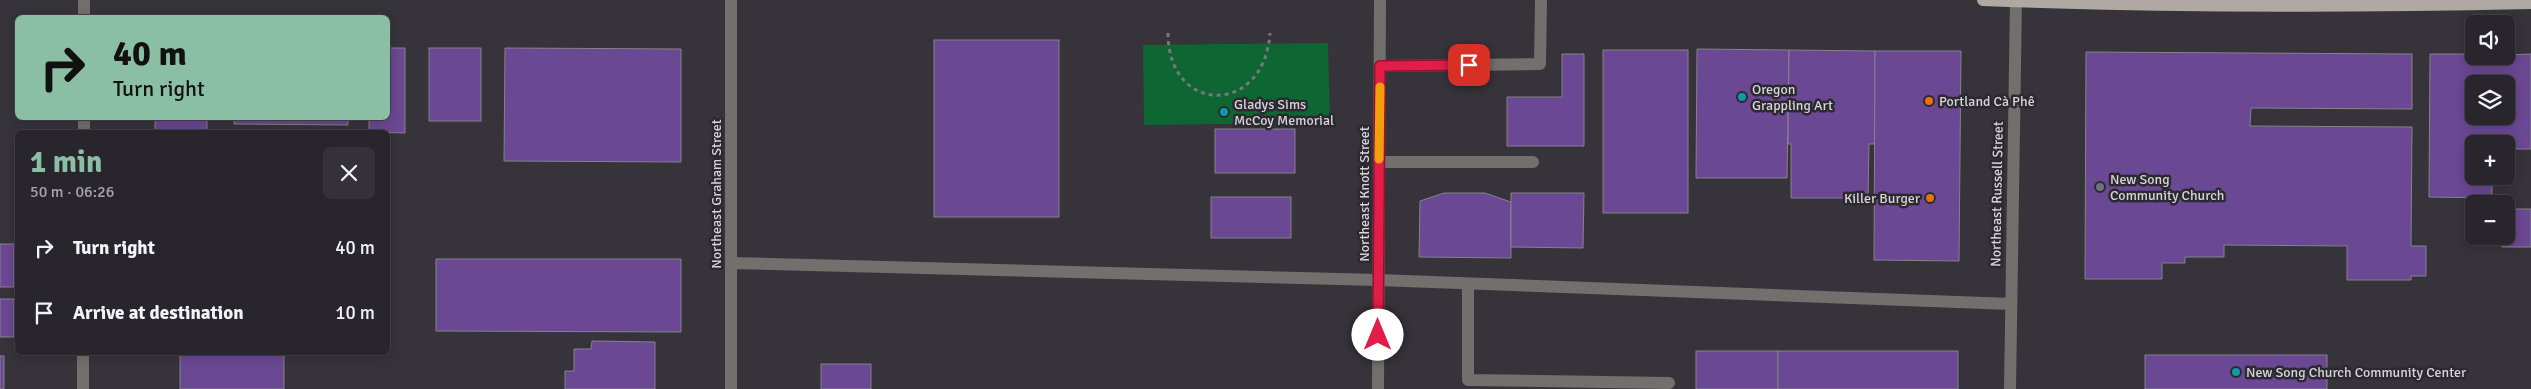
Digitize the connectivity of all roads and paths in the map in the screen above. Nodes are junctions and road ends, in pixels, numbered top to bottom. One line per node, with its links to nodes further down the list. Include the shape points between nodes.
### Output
1 (84, 0): 8 (street)
2 (731, 0): 14 (street, Northeast Graham Street)
3 (1380, 0): 11 (street, Northeast Knott Street)
4 (1541, 0): 11 (street, via 1540,64)
5 (1983, 0): 6 (main road)
6 (2016, 1): 7 (main road, via 2396,6); 17 (street, Northeast Russell Street)
7 (2531, 3)
8 (84, 15)
9 (1168, 33): 10 (path, via 1170,60 1182,80 1208,95 1220,96 1241,90 1254,79 1268,51)
10 (1270, 33)
11 (1380, 66): 12 (street, Northeast Knott Street)
12 (1379, 162): 13 (street); 15 (street, Northeast Knott Street)
13 (1532, 162)
14 (731, 263): 15 (street); 21 (street, Northeast Graham Street)
15 (1378, 280): 16 (street); 22 (street, Northeast Knott Street)
16 (1468, 284): 17 (street); 19 (street, via 1468,380)
17 (2011, 304): 23 (street, Northeast Russell Street)
18 (83, 355): 20 (street)
19 (1669, 383)
20 (83, 389)
21 (731, 389)
22 (1378, 389)
23 (2010, 389)

